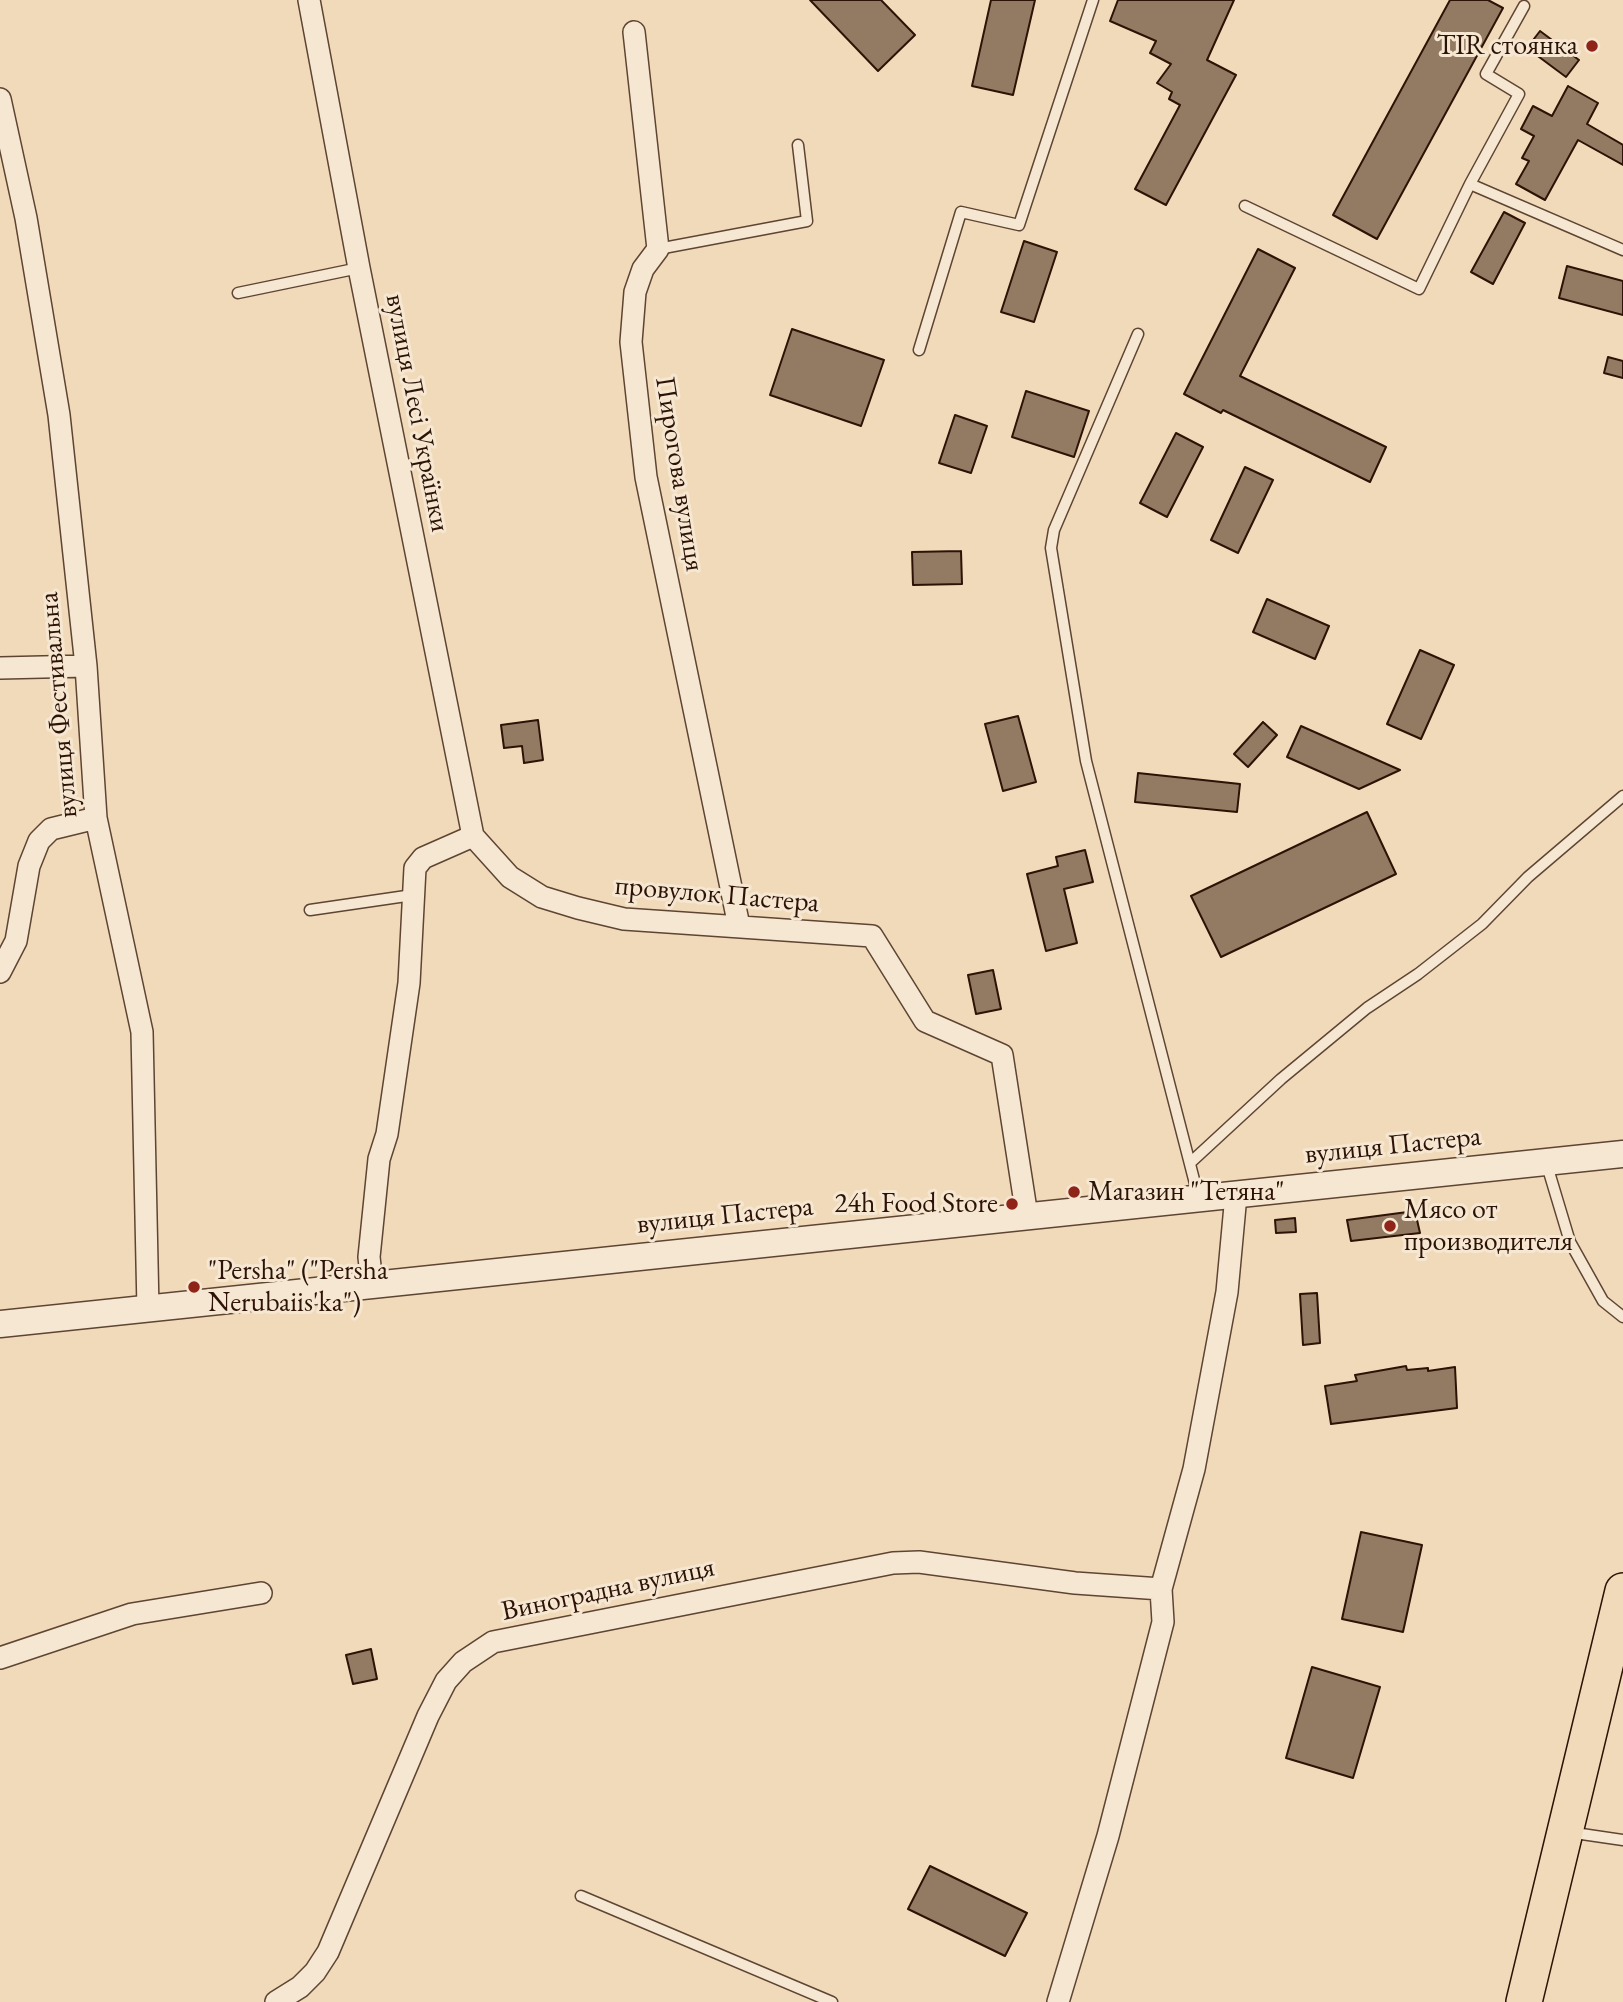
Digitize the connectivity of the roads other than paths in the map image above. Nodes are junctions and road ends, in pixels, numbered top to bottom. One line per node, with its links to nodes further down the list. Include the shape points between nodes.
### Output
1 (309, 0): 11 (street, вулиця Лесі Українки)
2 (1093, 0): 14 (lane, via 1019,225 961,212)
3 (1524, 6): 7 (lane, via 1486,74 1519,94)
4 (634, 33): 9 (street)
5 (0, 99): 15 (street, вулиця Фестивальна, via 26,218 59,415)
6 (798, 145): 9 (lane, via 807,221)
7 (1470, 184): 8 (lane, via 1419,289); 10 (lane)
8 (1245, 206)
9 (657, 249): 22 (street, Пирогова вулиця, via 635,292 631,342 646,477)
10 (1623, 250)
11 (359, 268): 12 (lane); 19 (street, вулиця Лесі Українки)
12 (238, 293)
13 (1138, 334): 26 (lane, via 1054,530 1051,548 1086,761)
14 (919, 350)
15 (86, 666): 16 (street); 18 (street, вулиця Фестивальна)
16 (0, 668)
17 (1623, 796): 26 (lane, via 1528,877 1482,924 1367,1008)
18 (96, 818): 23 (street, via 51,830 39,841 29,866 16,941); 31 (street, вулиця Фестивальна, via 142,1032)
19 (473, 836): 20 (street, via 423,858 415,868); 22 (street, провулок Пастера, via 510,877 542,897 624,919)
20 (414, 895): 21 (lane); 30 (street, via 409,983 387,1134 379,1159 369,1257)
21 (310, 910)
22 (739, 926): 29 (street, провулок Пастера, via 872,936 925,1021 1002,1055)
23 (0, 972)
24 (1623, 1154): 25 (street, вулиця Пастера)
25 (1546, 1162): 27 (street, вулиця Пастера); 32 (lane, via 1570,1242 1603,1301)
26 (1190, 1163): 28 (lane)
27 (1236, 1195): 28 (street, вулиця Пастера); 34 (street, via 1227,1292 1194,1469)
28 (1199, 1199): 29 (street, вулиця Пастера)
29 (1027, 1216): 30 (street, вулиця Пастера)
30 (372, 1284): 31 (street, вулиця Пастера)
31 (148, 1308): 33 (street, вулиця Пастера)
32 (1623, 1317)
33 (0, 1324)
34 (1161, 1589): 41 (street, Виноградна вулиця, via 1075,1583 919,1562 893,1563 493,1642 463,1662 446,1681 328,1952 300,1987); 43 (street, via 1163,1622 1108,1836)
35 (1623, 1591): 38 (highway)
36 (261, 1593): 37 (street, via 132,1614)
37 (0, 1655)
38 (1566, 1831): 39 (lane); 44 (highway)
39 (1623, 1840)
40 (581, 1896): 42 (lane)
41 (276, 2002)
42 (832, 2002)
43 (1058, 2002)
44 (1524, 2002)

